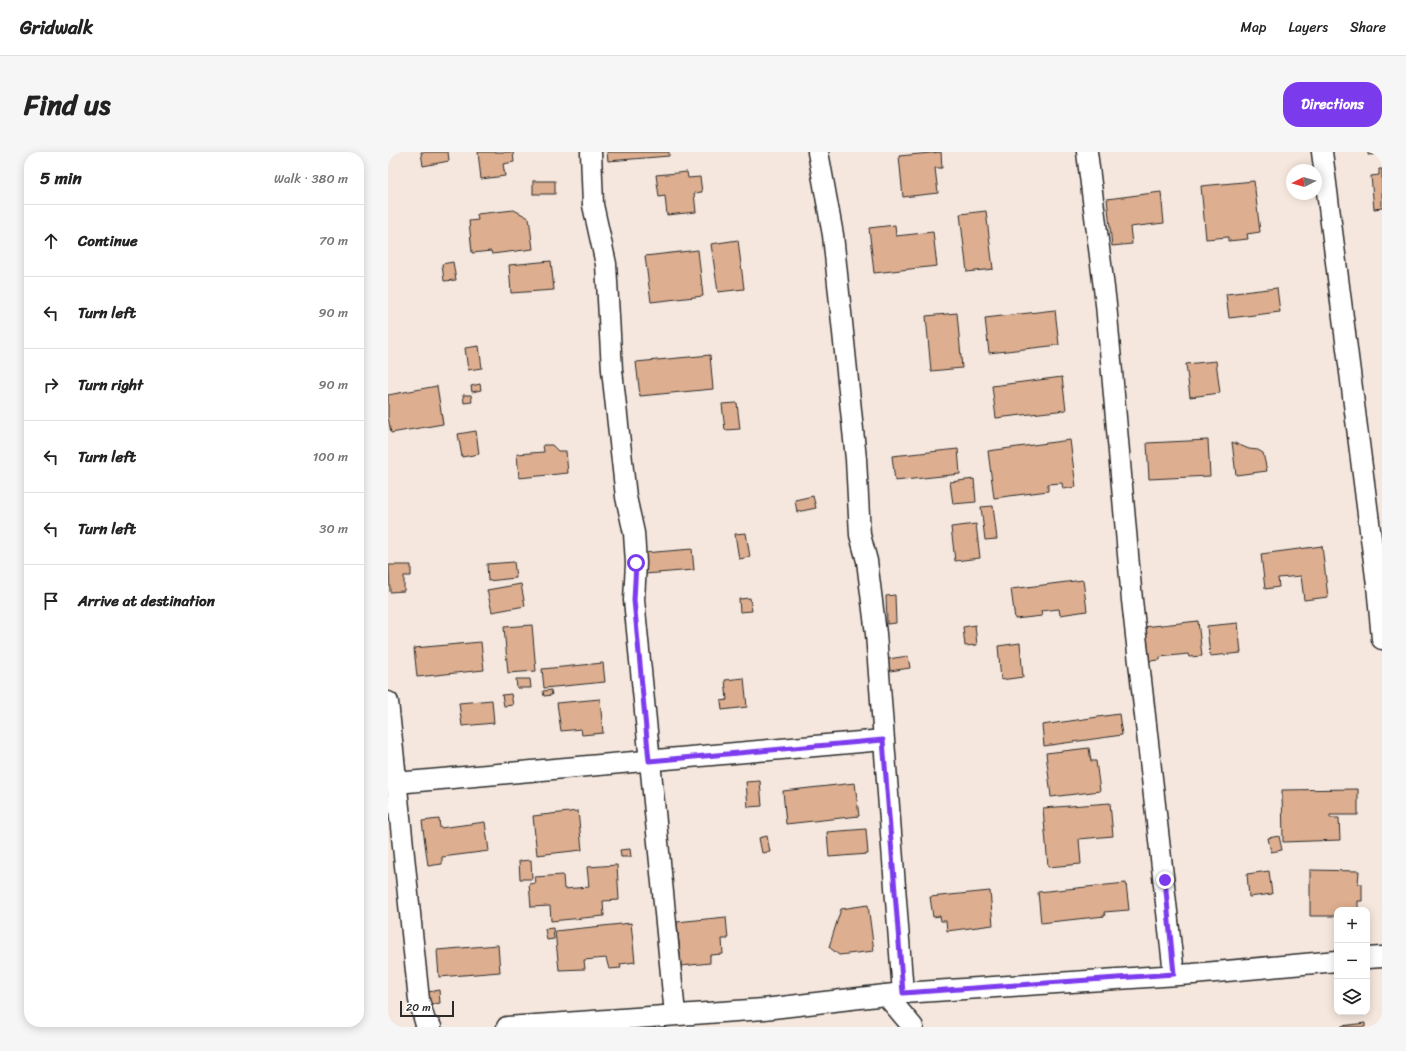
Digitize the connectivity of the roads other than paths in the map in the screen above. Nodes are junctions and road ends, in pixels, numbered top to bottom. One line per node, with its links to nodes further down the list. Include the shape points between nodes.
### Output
1 (591, 152): 8 (street, via 592,205 606,264 612,370 626,497 634,533 634,600)
2 (818, 152): 7 (street, via 833,236 856,459 860,535 867,561 876,634)
3 (1087, 152): 13 (street, via 1106,304 1132,600)
4 (1322, 152): 5 (street)
5 (1382, 639)
6 (388, 702): 9 (street)
7 (883, 740): 8 (street); 14 (street)
8 (649, 761): 9 (street); 15 (street)
9 (396, 783): 16 (street, via 419,1000 426,1025)
10 (1382, 957): 11 (street)
11 (1370, 958)
12 (1334, 961): 13 (street)
13 (1174, 974): 14 (street)
14 (894, 994): 15 (street, via 764,1009); 18 (street)
15 (675, 1014): 17 (street)
16 (431, 1027)
17 (507, 1027)
18 (913, 1027)

